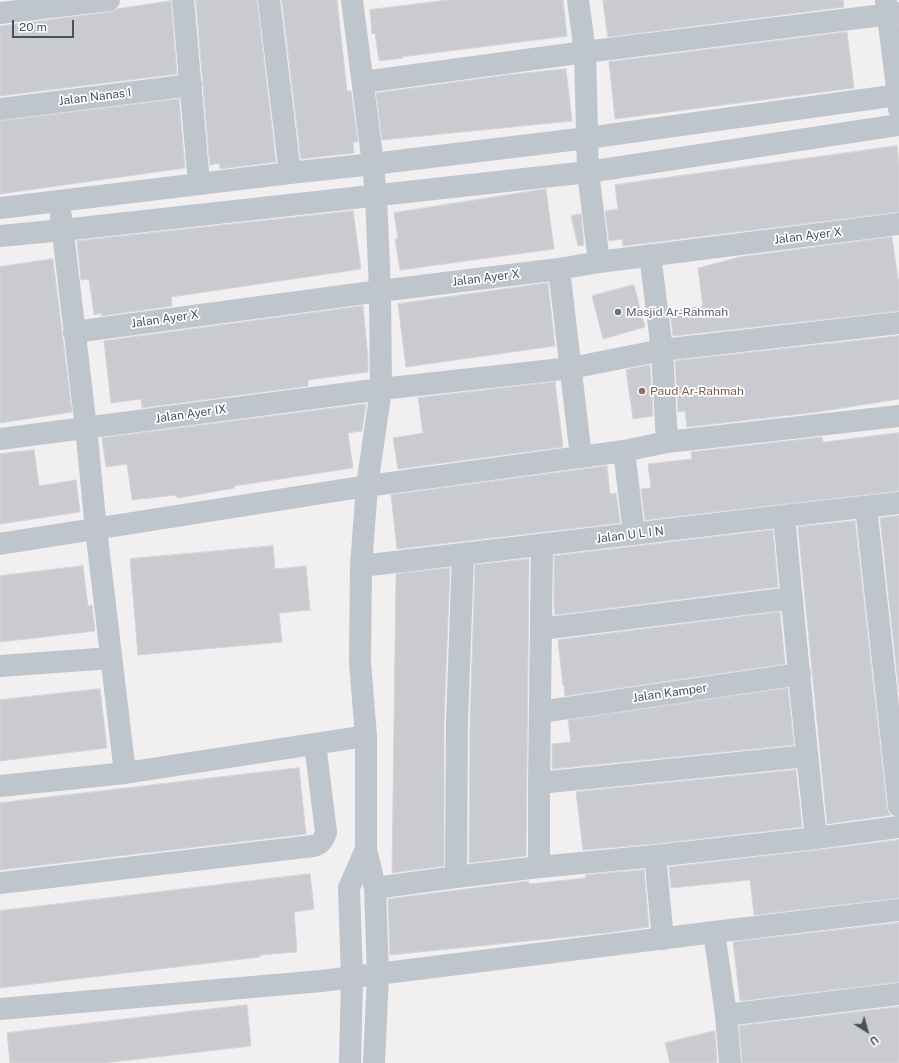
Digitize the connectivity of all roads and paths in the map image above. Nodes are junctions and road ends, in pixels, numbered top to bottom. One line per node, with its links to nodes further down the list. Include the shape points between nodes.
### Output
1 (108, 0): 7 (street)
2 (183, 0): 10 (street)
3 (269, 0): 17 (street)
4 (352, 0): 9 (street)
5 (578, 0): 8 (street)
6 (891, 9): 8 (street); 11 (street)
7 (0, 13)
8 (585, 52): 9 (street); 14 (street)
9 (363, 82): 15 (street)
10 (191, 85): 12 (street, Jalan Nanas I); 18 (street)
11 (899, 100): 14 (street)
12 (0, 109)
13 (899, 125): 16 (street)
14 (588, 138): 15 (street); 16 (street)
15 (373, 164): 17 (street); 19 (street)
16 (588, 172): 19 (street); 26 (street)
17 (290, 173): 18 (street)
18 (199, 184): 20 (street)
19 (376, 196): 23 (street); 28 (street)
20 (59, 201): 21 (street); 23 (street)
21 (0, 208)
22 (899, 224): 25 (street, Jalan Ayer X)
23 (63, 230): 24 (street); 30 (street)
24 (0, 236)
25 (650, 255): 26 (street, Jalan Ayer X); 31 (street)
26 (599, 262): 27 (street, Jalan Ayer X)
27 (559, 270): 28 (street, Jalan Ayer X); 32 (street)
28 (380, 291): 30 (street, Jalan Ayer X); 33 (street)
29 (899, 323): 31 (street, Jalan Ayer IX)
30 (74, 332): 35 (street)
31 (662, 350): 32 (street, Jalan Ayer IX); 37 (street)
32 (571, 368): 33 (street, Jalan Ayer IX); 39 (street)
33 (381, 389): 35 (street, Jalan Ayer IX); 40 (street)
34 (899, 416): 37 (street)
35 (86, 428): 36 (street, Jalan Ayer IX); 44 (street)
36 (0, 439)
37 (667, 442): 38 (street)
38 (624, 451): 39 (street); 45 (street)
39 (581, 457): 40 (street)
40 (367, 486): 44 (street); 49 (street)
41 (899, 503): 42 (street, Jalan U L I N)
42 (866, 507): 43 (street, Jalan U L I N); 62 (street)
43 (784, 516): 45 (street, Jalan U L I N); 50 (street)
44 (96, 529): 46 (street); 52 (street)
45 (634, 534): 47 (street, Jalan U L I N)
46 (0, 544)
47 (542, 545): 48 (street, Jalan U L I N); 51 (street)
48 (464, 555): 49 (street, Jalan U L I N); 68 (street, via 457,722)
49 (361, 566): 56 (street, via 360,662)
50 (792, 598): 51 (street); 54 (street)
51 (541, 629): 55 (street)
52 (111, 658): 53 (street); 59 (street)
53 (0, 666)
54 (800, 674): 55 (street, Jalan Kamper); 58 (street)
55 (540, 712): 60 (street)
56 (366, 736): 57 (street); 65 (street)
57 (315, 744): 59 (street); 69 (street, via 326,832 318,845)
58 (807, 756): 60 (street); 64 (street)
59 (125, 773): 61 (street)
60 (539, 783): 67 (street)
61 (0, 786)
62 (899, 806)
63 (899, 827): 64 (street)
64 (816, 838): 66 (street)
65 (366, 849): 70 (street); 75 (street, via 349,888)
66 (655, 856): 67 (street); 73 (street)
67 (539, 867): 68 (street)
68 (456, 877): 70 (street)
69 (0, 883)
70 (374, 888): 74 (street)
71 (899, 910): 72 (street)
72 (714, 932): 73 (street); 78 (street)
73 (663, 939): 74 (street)
74 (378, 974): 75 (street); 80 (street)
75 (352, 978): 77 (street); 79 (street)
76 (899, 994): 78 (street)
77 (0, 1009)
78 (726, 1015): 81 (street)
79 (350, 1063)
80 (374, 1063)
81 (730, 1063)

